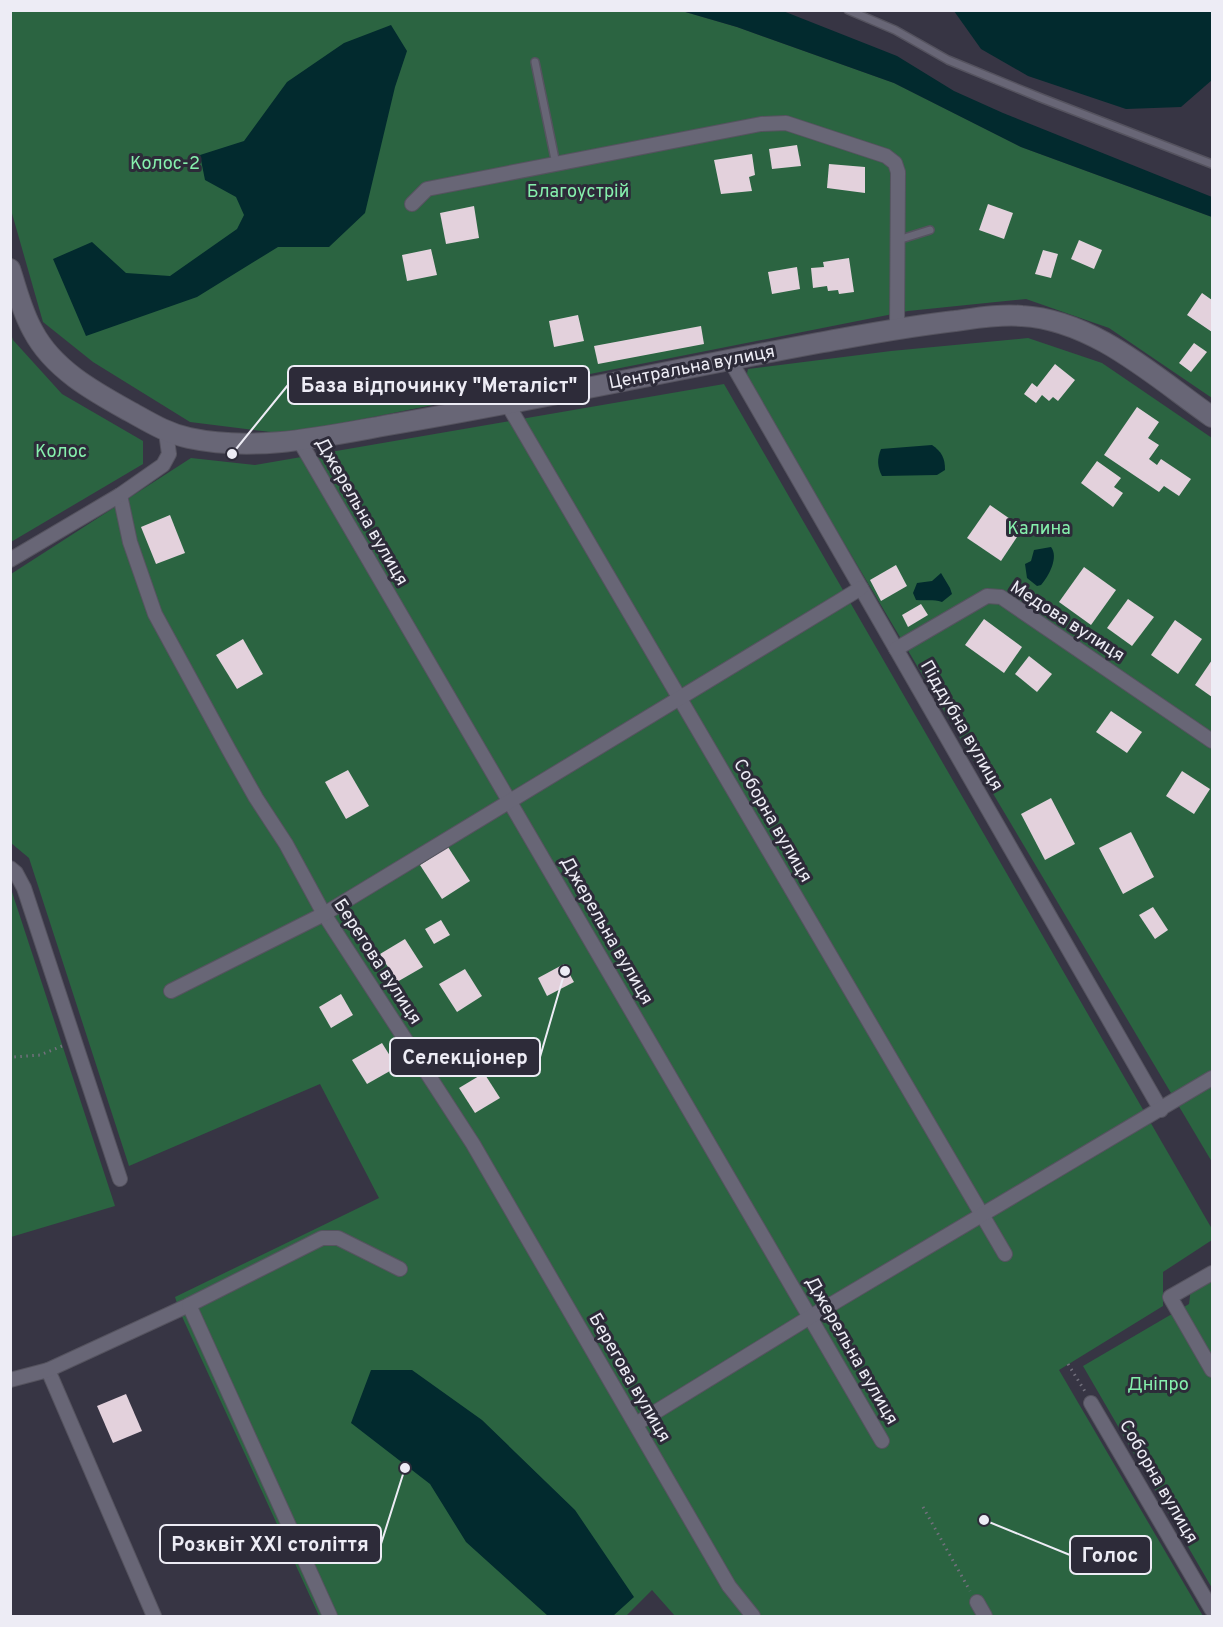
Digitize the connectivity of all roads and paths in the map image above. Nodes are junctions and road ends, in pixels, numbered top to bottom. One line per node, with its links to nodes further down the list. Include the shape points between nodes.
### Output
1 (848, 10): 4 (lane, via 895,30 948,60)
2 (535, 62): 3 (lane)
3 (556, 164): 5 (street, via 427,189); 7 (street, via 762,124 786,123 886,156 895,163)
4 (1212, 164)
5 (412, 204)
6 (930, 230): 7 (lane)
7 (898, 240): 9 (street)
8 (10, 269): 13 (street, Центральна вулиця, via 34,334 56,362 86,386)
9 (897, 329): 10 (street, Центральна вулиця); 12 (street, Центральна вулиця, via 1020,316 1077,327 1106,342)
10 (730, 360): 11 (street, Центральна вулиця); 17 (street, Піддубна вулиця)
11 (508, 405): 14 (street, Центральна вулиця); 19 (street, Соборна вулиця)
12 (1212, 417)
13 (166, 432): 14 (street, Центральна вулиця, via 219,442); 15 (street, via 169,453 163,465)
14 (298, 440): 21 (street, Джерельна вулиця)
15 (120, 495): 16 (street); 23 (street, Берегова вулиця, via 129,542 155,614)
16 (10, 560)
17 (861, 588): 18 (street, Піддубна вулиця); 19 (street)
18 (896, 649): 20 (street, Медова вулиця, via 987,596 1001,597); 28 (street, Піддубна вулиця)
19 (680, 698): 21 (street); 30 (street, Соборна вулиця)
20 (1212, 741)
21 (510, 802): 23 (street); 35 (street, Джерельна вулиця)
22 (10, 868): 25 (street, via 24,888)
23 (324, 914): 24 (street); 41 (street, Берегова вулиця, via 473,1144)
24 (171, 991)
25 (74, 1041): 26 (path, via 40,1055 14,1057); 29 (street)
26 (10, 1061)
27 (1212, 1078): 28 (street)
28 (1161, 1110): 30 (street)
29 (120, 1179)
30 (982, 1215): 31 (street, Соборна вулиця); 35 (street)
31 (1005, 1254)
32 (400, 1269): 34 (street, via 338,1238 322,1238)
33 (1212, 1273): 38 (street, via 1170,1297)
34 (189, 1305): 37 (street); 47 (street)
35 (810, 1317): 41 (street); 42 (street, Джерельна вулиця)
36 (1068, 1364): 40 (path)
37 (48, 1370): 39 (street); 46 (street)
38 (1212, 1370)
39 (10, 1380)
40 (1091, 1403): 45 (street, Соборна вулиця)
41 (636, 1424): 48 (street, Берегова вулиця, via 729,1586)
42 (882, 1441)
43 (923, 1507): 44 (path)
44 (977, 1602): 49 (street)
45 (1212, 1610)
46 (154, 1617)
47 (330, 1617)
48 (753, 1617)
49 (985, 1617)

